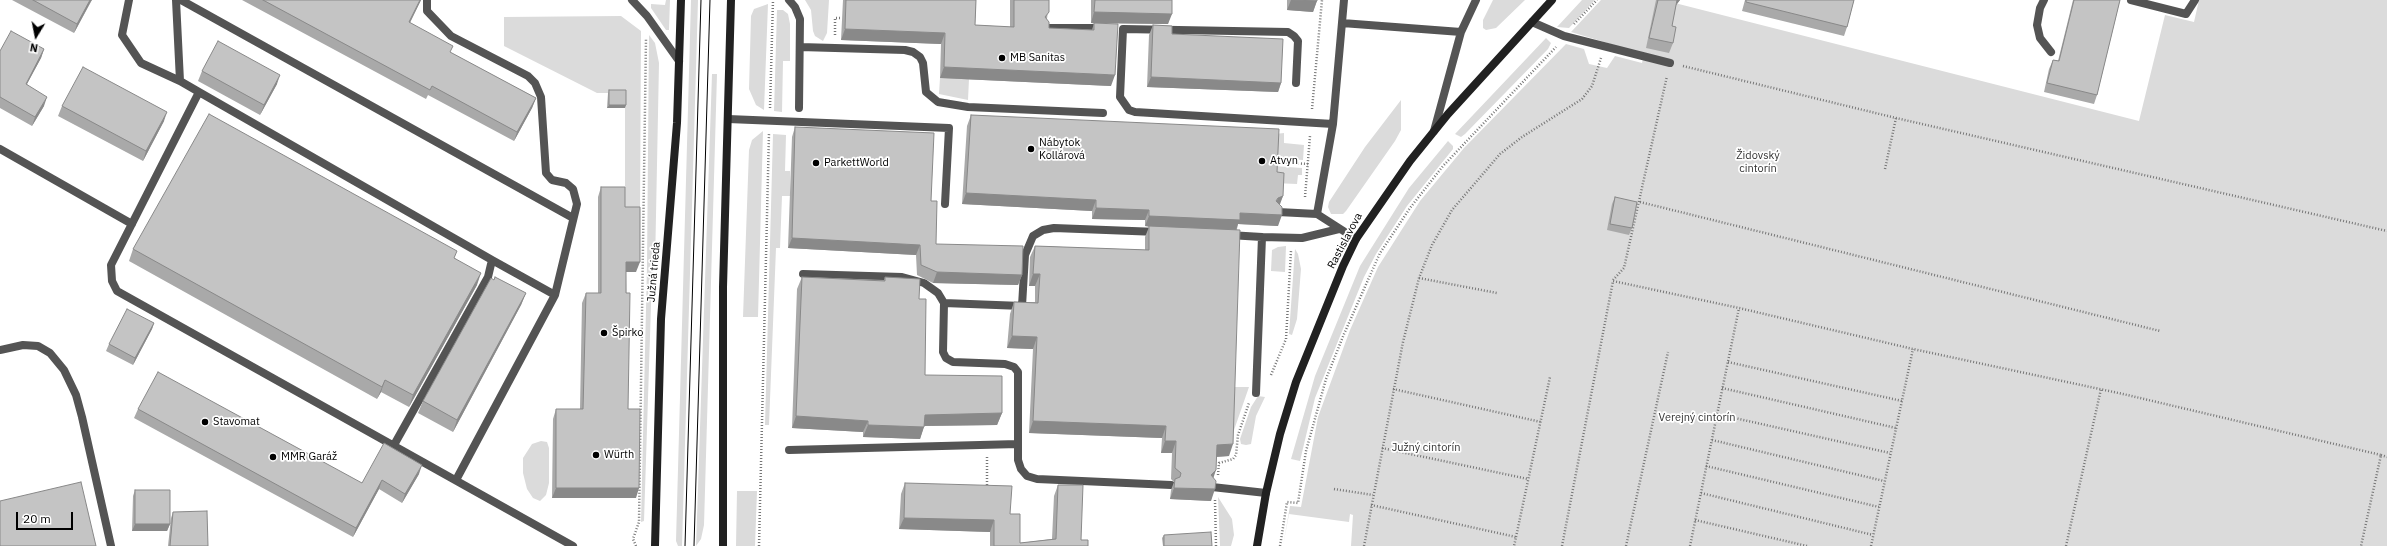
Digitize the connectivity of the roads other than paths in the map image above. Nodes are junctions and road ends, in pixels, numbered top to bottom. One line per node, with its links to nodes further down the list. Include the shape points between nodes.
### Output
1 (129, 0): 24 (lane, via 122,35 141,63)
2 (176, 0): 24 (lane)
3 (181, 0): 36 (lane)
4 (427, 0): 36 (lane, via 427,10 450,36 528,76 535,83 541,97 546,173 552,180 566,183 573,189 577,204)
5 (632, 0): 22 (lane, via 647,16)
6 (681, 0): 22 (street, Južná trieda)
7 (731, 0): 29 (street)
8 (789, 0): 20 (lane, via 798,12)
9 (1344, 0): 16 (lane)
10 (1476, 0): 19 (lane)
11 (1552, 0): 15 (street, Rastislavova)
12 (2044, 0): 21 (lane, via 2037,25 2040,38)
13 (2131, 0): 14 (lane, via 2186,14)
14 (2195, 0)
15 (1532, 22): 23 (lane, via 1564,36); 31 (street, Rastislavova)
16 (1342, 23): 19 (lane); 30 (lane)
17 (1047, 28): 18 (lane)
18 (1115, 28): 25 (lane, via 1288,32 1298,41); 30 (lane, via 1120,97 1129,110)
19 (1461, 32): 31 (lane)
20 (800, 47): 27 (lane); 28 (lane, via 913,52 923,63 926,92 938,102 968,107)
21 (2051, 52)
22 (679, 61): 58 (street, Južná trieda, via 677,123 661,319)
23 (1670, 63)
24 (180, 81): 26 (lane)
25 (1296, 83)
26 (199, 92): 37 (lane); 43 (lane)
27 (799, 108)
28 (1103, 113)
29 (728, 119): 33 (lane, via 949,128); 59 (street, via 722,388)
30 (1333, 124): 35 (lane)
31 (1434, 131): 42 (street, Rastislavova, via 1377,207)
32 (0, 149): 37 (lane)
33 (945, 204)
34 (1278, 212): 35 (lane)
35 (1317, 214): 38 (lane)
36 (573, 218): 45 (lane)
37 (132, 224): 50 (lane, via 111,265 112,281 118,291)
38 (1339, 229): 41 (lane, via 1302,238); 42 (lane)
39 (1163, 232): 46 (lane, via 1054,228 1043,230 1033,236 1025,255 1022,306)
40 (1218, 235): 41 (lane)
41 (1262, 237): 48 (lane)
42 (1356, 240): 55 (street, Rastislavova, via 1296,382)
43 (492, 260): 45 (lane); 50 (lane, via 488,277)
44 (803, 274): 46 (lane, via 902,277 924,283 938,293)
45 (555, 295): 52 (lane)
46 (944, 303): 49 (lane, via 946,358 953,362 1006,364 1018,372)
47 (0, 350): 56 (lane, via 23,345 38,346 50,353 64,370 76,395 82,417)
48 (1256, 392)
49 (1018, 444): 51 (lane); 53 (lane, via 1021,469 1027,476 1037,479)
50 (394, 446): 52 (lane)
51 (789, 450)
52 (456, 480): 57 (lane)
53 (1171, 484)
54 (1214, 487): 55 (lane)
55 (1266, 493): 60 (street, Rastislavova)
56 (111, 546)
57 (573, 546)
58 (655, 546)
59 (723, 546)
60 (1258, 546)

